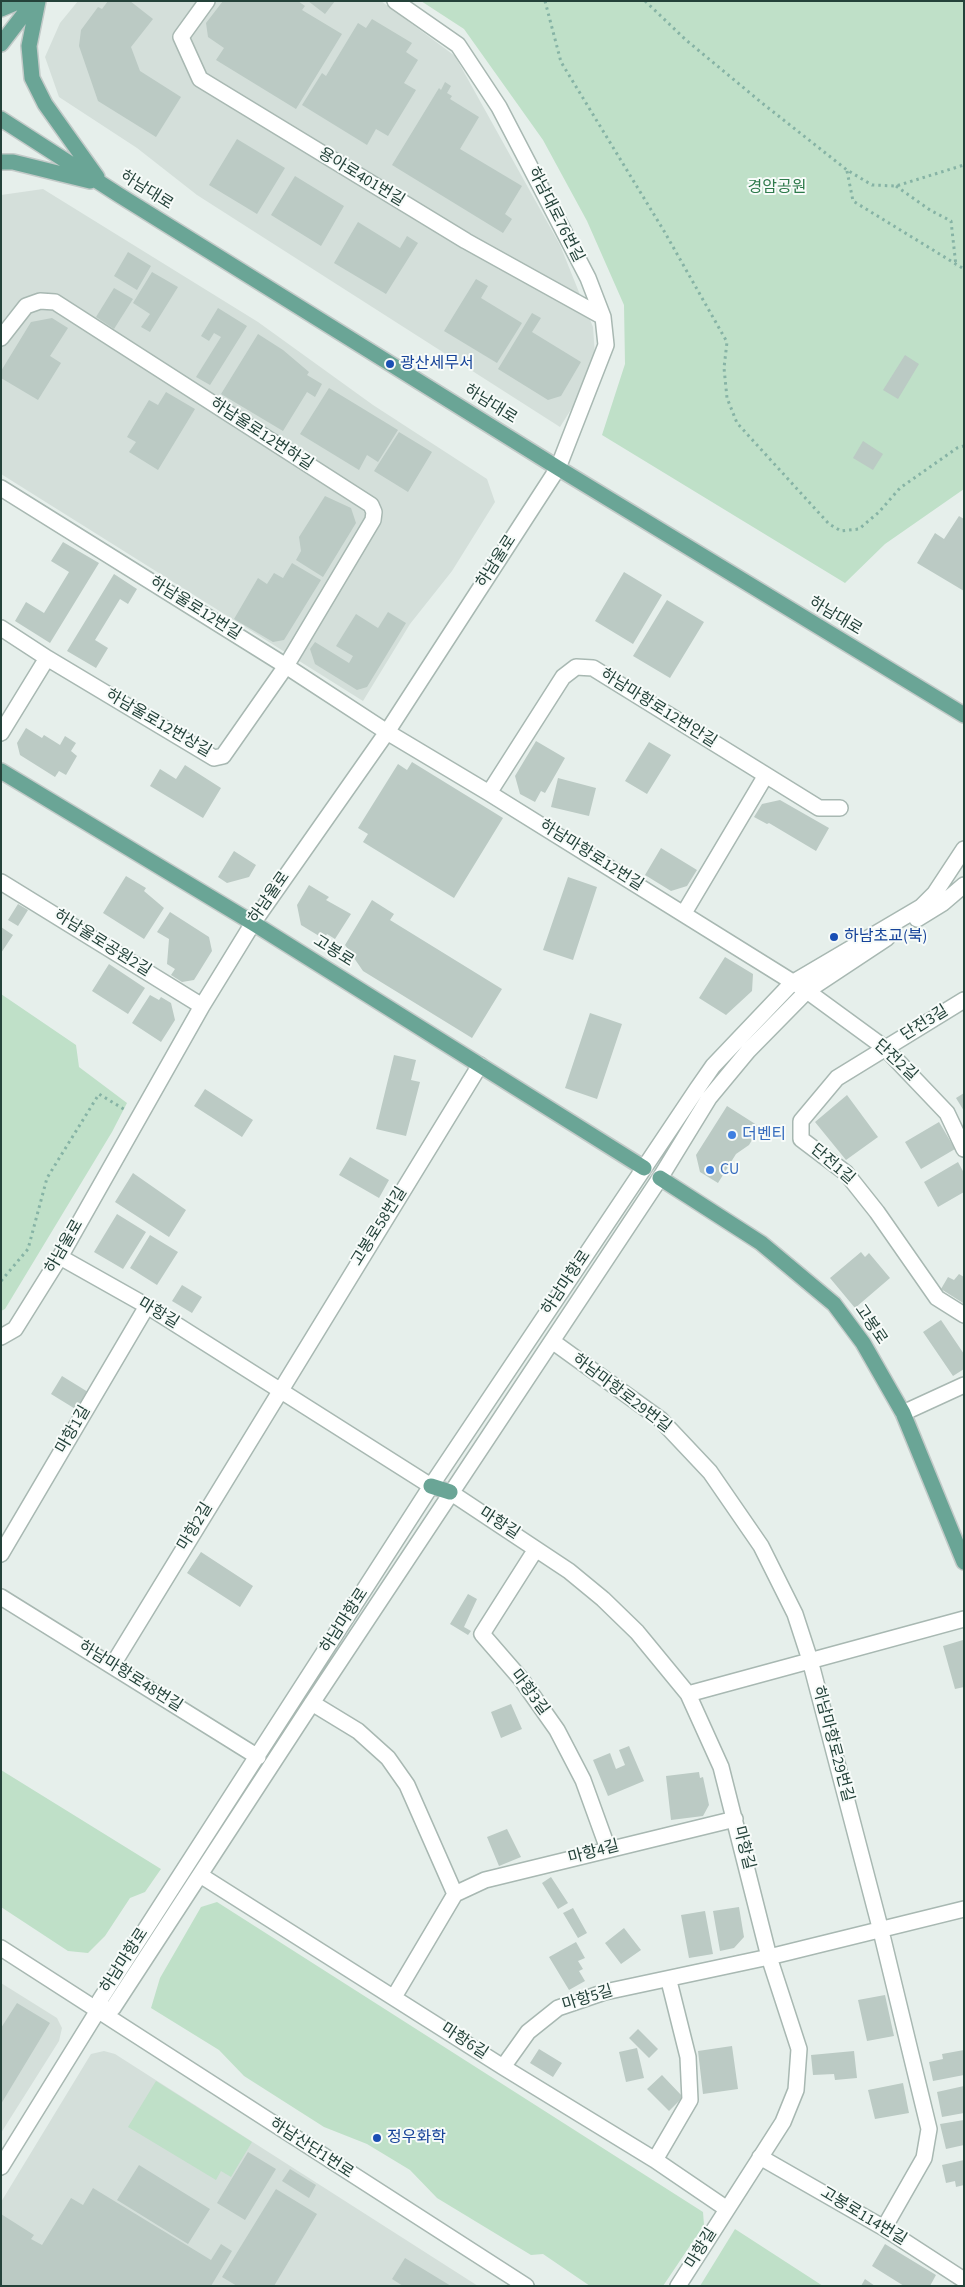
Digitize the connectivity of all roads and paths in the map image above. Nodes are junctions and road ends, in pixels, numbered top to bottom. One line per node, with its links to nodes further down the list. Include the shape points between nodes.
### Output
1 (20, 1): 8 (main road)
2 (34, 1): 9 (main road)
3 (38, 1): 14 (main road, via 29,46 32,78 45,104)
4 (207, 1): 18 (street, 용아로401번길, via 181,37 200,79 466,241)
5 (395, 1): 18 (street, 하남대로76번길, via 458,45 499,107 588,278)
6 (545, 1): 20 (path, via 561,62 664,230 727,342 724,368 727,398 737,423 829,524 841,531 858,529 879,512 900,488)
7 (645, 1): 13 (path, via 686,40)
8 (1, 9)
9 (1, 44)
10 (1, 118): 14 (main road, 하남대로)
11 (1, 162): 14 (main road, via 13,162)
12 (964, 165): 15 (path)
13 (847, 170): 15 (path, via 872,185); 16 (path, via 853,201)
14 (102, 184): 21 (main road, 하남대로)
15 (896, 186): 16 (path, via 951,221)
16 (956, 266): 17 (path)
17 (964, 269)
18 (604, 317): 21 (street, 하남대로76번길, via 606,344)
19 (3, 331): 25 (street, 하남울로12번하길, via 26,306 40,301 55,302 371,505 374,512 372,520)
20 (964, 446)
21 (558, 468): 26 (main road, 하남대로); 27 (street, 하남울로)
22 (1, 488): 25 (street, 하남울로12번길)
23 (1, 628): 24 (street, 하남울로12번상길)
24 (47, 658): 25 (street, 하남울로12번상길, via 214,758 228,750); 28 (street)
25 (286, 666): 27 (street, 하남울로12번길)
26 (964, 716)
27 (387, 732): 31 (street, 하남마항로12번길); 37 (street, 하남울로)
28 (1, 733)
29 (1, 771): 37 (main road, 고봉로)
30 (766, 775): 31 (street, 하남마항로12번안길, via 593,668 576,667 563,677); 32 (street, 하남마항로12번안길, via 819,808); 36 (street)
31 (489, 793): 36 (street, 하남마항로12번길)
32 (840, 808)
33 (964, 850): 38 (street, 하남마항로, via 921,907)
34 (1, 882): 41 (street, 하남울로공원2길)
35 (964, 885): 39 (street, 하남마항로, via 942,904)
36 (684, 914): 38 (street, 하남마항로12번길)
37 (252, 923): 41 (street, 하남울로); 43 (main road, 고봉로)
38 (792, 983): 39 (street, 단전2길); 46 (street, 하남마항로, via 713,1066)
39 (807, 991): 42 (street, 단전2길); 47 (street, 하남마항로, via 724,1077)
40 (964, 1000): 42 (street, 단전3길)
41 (202, 1006): 44 (street, 하남울로)
42 (886, 1048): 45 (street, 단전2길, via 947,1113); 51 (street, 단전1길, via 837,1078 801,1121 801,1138 846,1173 878,1212 937,1298)
43 (480, 1064): 46 (main road, 고봉로); 55 (street, 고봉로58번길)
44 (138, 1119): 48 (street, 하남울로); 49 (path, via 99,1094 47,1178 28,1248)
45 (964, 1149)
46 (644, 1168): 47 (street); 57 (street, 하남마항로)
47 (660, 1178): 53 (street, 하남마항로); 56 (main road, 고봉로, via 761,1243 834,1304 863,1343)
48 (60, 1257): 50 (street, 마항길); 52 (street, 하남울로, via 15,1329)
49 (1, 1281)
50 (147, 1306): 55 (street, 마항길); 60 (street, 마항1길)
51 (964, 1315)
52 (1, 1337)
53 (552, 1341): 58 (street, 하남마항로); 64 (street, 하남마항로29번길, via 660,1419 710,1472 761,1546 795,1614)
54 (964, 1385): 56 (street)
55 (280, 1389): 57 (street, 마항길); 65 (street, 마항2길)
56 (902, 1413): 61 (main road, 고봉로)
57 (432, 1486): 58 (main road); 68 (street, 하남마항로)
58 (450, 1492): 59 (street, 마항길); 67 (street, 하남마항로)
59 (536, 1548): 66 (street, 마항길, via 603,1599 637,1632); 70 (street, 마항3길, via 482,1634 557,1730 583,1780)
60 (1, 1554)
61 (964, 1562)
62 (1, 1597): 65 (street, 하남마항로48번길)
63 (964, 1619): 64 (street)
64 (810, 1660): 66 (street); 74 (street, 하남마항로29번길)
65 (112, 1666): 68 (street, 하남마항로48번길)
66 (688, 1694): 69 (street, 마항길, via 721,1767)
67 (312, 1703): 71 (street, 하남마항로); 72 (street, via 358,1730 388,1758 407,1785)
68 (258, 1757): 79 (street, 하남마항로, via 100,2000)
69 (735, 1819): 70 (street, 마항4길); 76 (street, 마항길)
70 (608, 1849): 72 (street, 마항4길, via 485,1880)
71 (200, 1875): 78 (street, 마항6길); 79 (street, 하남마항로, via 113,2008)
72 (455, 1894): 78 (street)
73 (964, 1909): 74 (street, 마항5길)
74 (881, 1930): 76 (street, 마항5길); 85 (street, 하남마항로29번길, via 929,2129 924,2158)
75 (1, 1948): 79 (street, 하남산단1번로)
76 (770, 1957): 77 (street, 마항5길); 81 (street, 마항길, via 799,2049 796,2090 783,2122)
77 (668, 1981): 80 (street, 마항5길, via 606,1992 558,2008 528,2032); 82 (street, via 688,2057 690,2100)
78 (394, 1998): 80 (street, 마항6길)
79 (97, 2012): 83 (street); 87 (street, 하남산단1번로)
80 (502, 2067): 82 (street, 마항6길)
81 (760, 2157): 84 (street, 마항길); 85 (street, 고봉로114번길)
82 (655, 2160): 84 (street, 마항6길)
83 (1, 2167)
84 (727, 2209): 88 (street, 마항길)
85 (884, 2228): 86 (street, 고봉로114번길)
86 (964, 2280)
87 (526, 2286)
88 (678, 2286)

